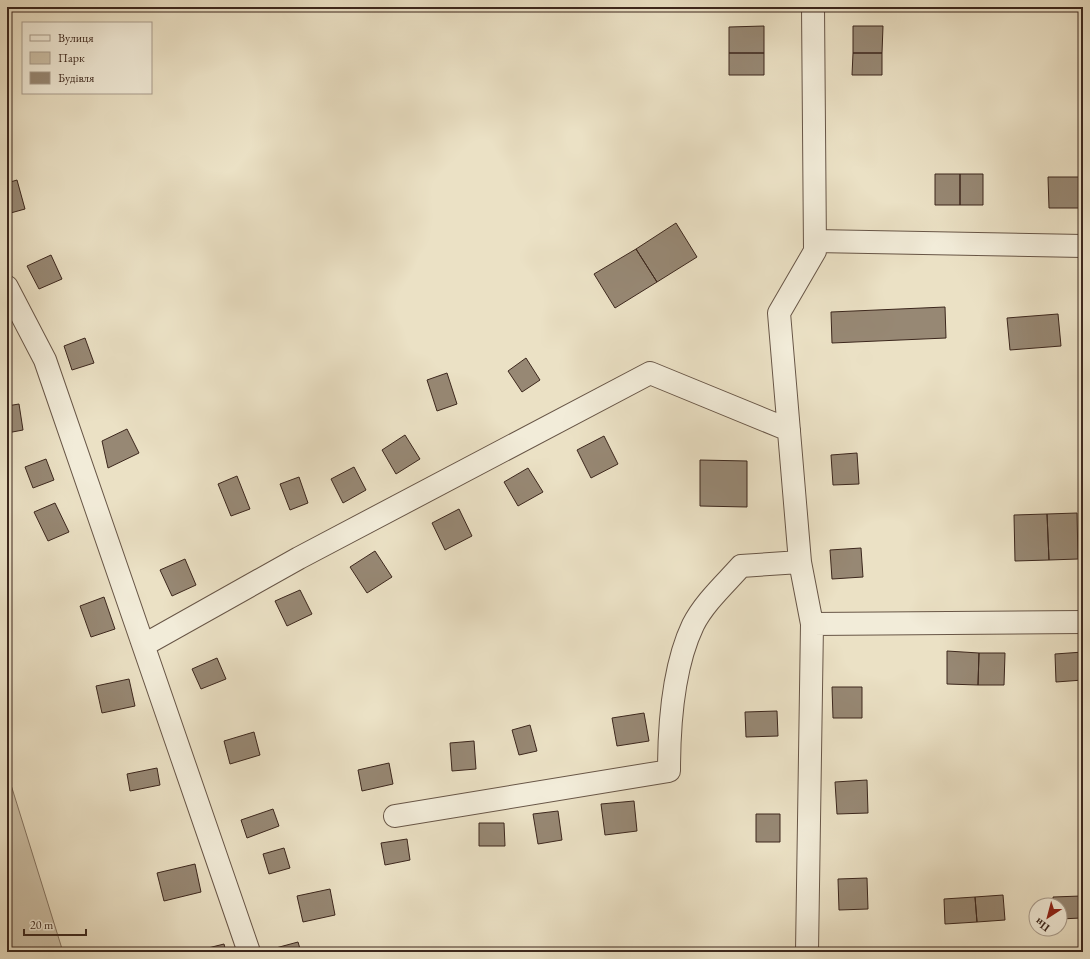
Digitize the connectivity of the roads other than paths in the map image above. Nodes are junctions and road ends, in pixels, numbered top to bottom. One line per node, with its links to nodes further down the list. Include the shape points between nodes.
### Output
1 (813, 7): 2 (street)
2 (815, 241): 3 (street); 5 (street, via 816,251 779,313)
3 (1083, 246)
4 (7, 288): 9 (street, via 45,360)
5 (789, 430): 6 (street); 9 (street, via 650,373 299,558)
6 (800, 562): 8 (street); 10 (street, via 741,566 712,598 694,624 682,655 669,723 669,771)
7 (1083, 622): 8 (street)
8 (812, 624): 12 (street)
9 (144, 645): 11 (street)
10 (395, 816)
11 (249, 952)
12 (807, 952)

